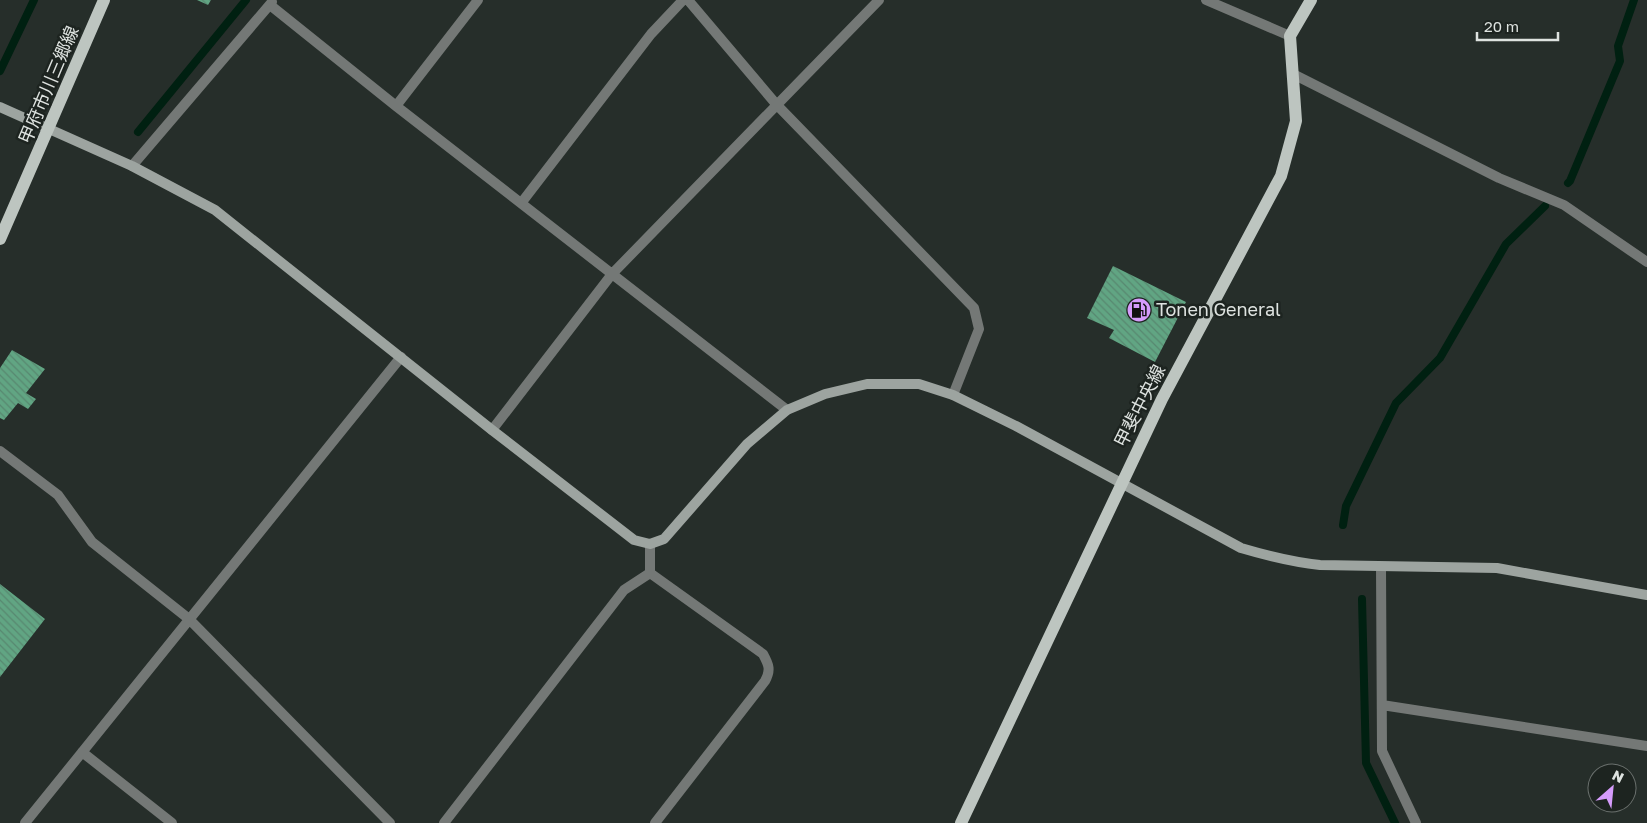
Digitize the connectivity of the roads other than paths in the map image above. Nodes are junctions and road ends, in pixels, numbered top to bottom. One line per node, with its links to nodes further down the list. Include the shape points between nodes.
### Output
1 (104, 0): 14 (main road, 甲府市川三郷線)
2 (478, 0): 12 (street)
3 (683, 0): 16 (street, via 651,34)
4 (688, 0): 11 (street)
5 (879, 0): 11 (street)
6 (1206, 0): 9 (street)
7 (1312, 0): 9 (main road)
8 (272, 3): 12 (street); 15 (street)
9 (1290, 36): 10 (main road, 甲斐中央線)
10 (1293, 74): 18 (street, via 1499,178 1564,205); 25 (main road, 甲斐中央線, via 1296,121 1281,176)
11 (776, 104): 19 (street); 21 (street, via 974,308 979,329)
12 (396, 106): 16 (street)
13 (0, 107): 14 (street)
14 (49, 129): 15 (street); 17 (main road, 甲府市川三郷線)
15 (132, 166): 20 (street, via 215,210)
16 (522, 202): 19 (street)
17 (0, 239)
18 (1647, 262)
19 (612, 274): 22 (street); 23 (street)
20 (401, 357): 23 (street); 30 (street)
21 (953, 395): 22 (street, via 918,384 867,384 825,394); 25 (street)
22 (787, 410): 26 (street, via 747,444 664,539)
23 (492, 430): 26 (street, via 634,540)
24 (0, 451): 30 (street, via 58,496 92,542)
25 (1121, 482): 27 (street, via 1241,548 1296,563); 39 (main road, 甲斐中央線)
26 (650, 544): 28 (street)
27 (1381, 567): 29 (street, via 1498,568); 31 (street)
28 (650, 573): 37 (street, via 624,590); 38 (street, via 762,654 769,666 765,681)
29 (1647, 595)
30 (189, 619): 33 (street); 36 (street)
31 (1382, 705): 32 (street); 40 (street, via 1382,752)
32 (1647, 746)
33 (82, 752): 34 (street); 35 (street)
34 (26, 823)
35 (172, 823)
36 (390, 823)
37 (444, 823)
38 (655, 823)
39 (961, 823)
40 (1416, 823)

